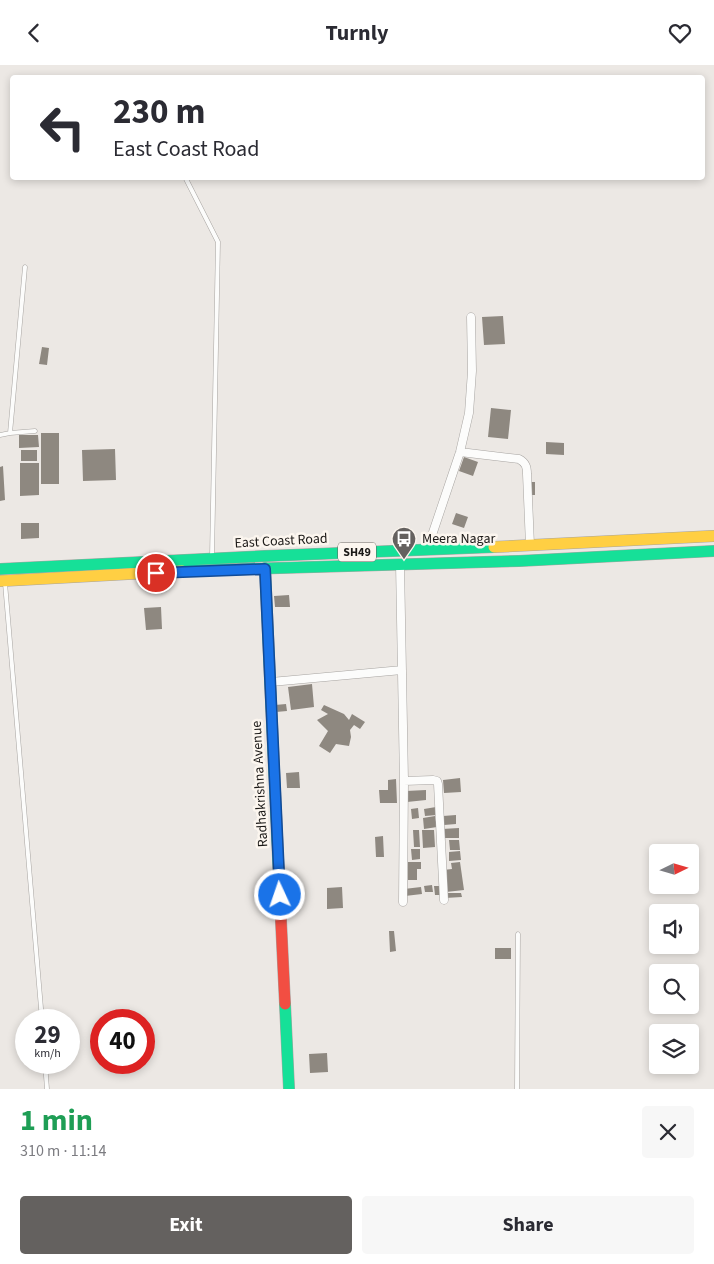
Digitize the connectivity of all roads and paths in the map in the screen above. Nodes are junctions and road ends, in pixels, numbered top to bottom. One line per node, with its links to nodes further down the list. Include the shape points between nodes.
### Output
1 (187, 180): 12 (lane, via 218,242)
2 (25, 267): 5 (lane)
3 (471, 317): 7 (street, via 469,413)
4 (35, 431): 5 (lane)
5 (10, 433): 6 (lane)
6 (0, 435)
7 (460, 452): 9 (street, via 524,462 528,474); 10 (street)
8 (714, 535): 9 (main road, East Coast Road / SH49)
9 (530, 545): 10 (main road, East Coast Road / SH49)
10 (427, 549): 12 (main road, East Coast Road / SH49)
11 (714, 551): 13 (main road, East Coast Road / SH49)
12 (212, 560): 14 (main road, East Coast Road / SH49)
13 (400, 565): 15 (main road, East Coast Road / SH49); 17 (street)
14 (0, 569)
15 (265, 569): 16 (main road, East Coast Road / SH49); 18 (main road, Radhakrishna Avenue)
16 (3, 581): 23 (lane)
17 (402, 670): 18 (street); 19 (street)
18 (271, 682): 26 (main road, Radhakrishna Avenue)
19 (404, 781): 20 (street, via 435,780 438,784); 21 (street)
20 (444, 900)
21 (403, 902)
22 (518, 934): 27 (lane)
23 (41, 1009)
24 (46, 1074): 25 (lane)
25 (47, 1089)
26 (289, 1089)
27 (517, 1089)

